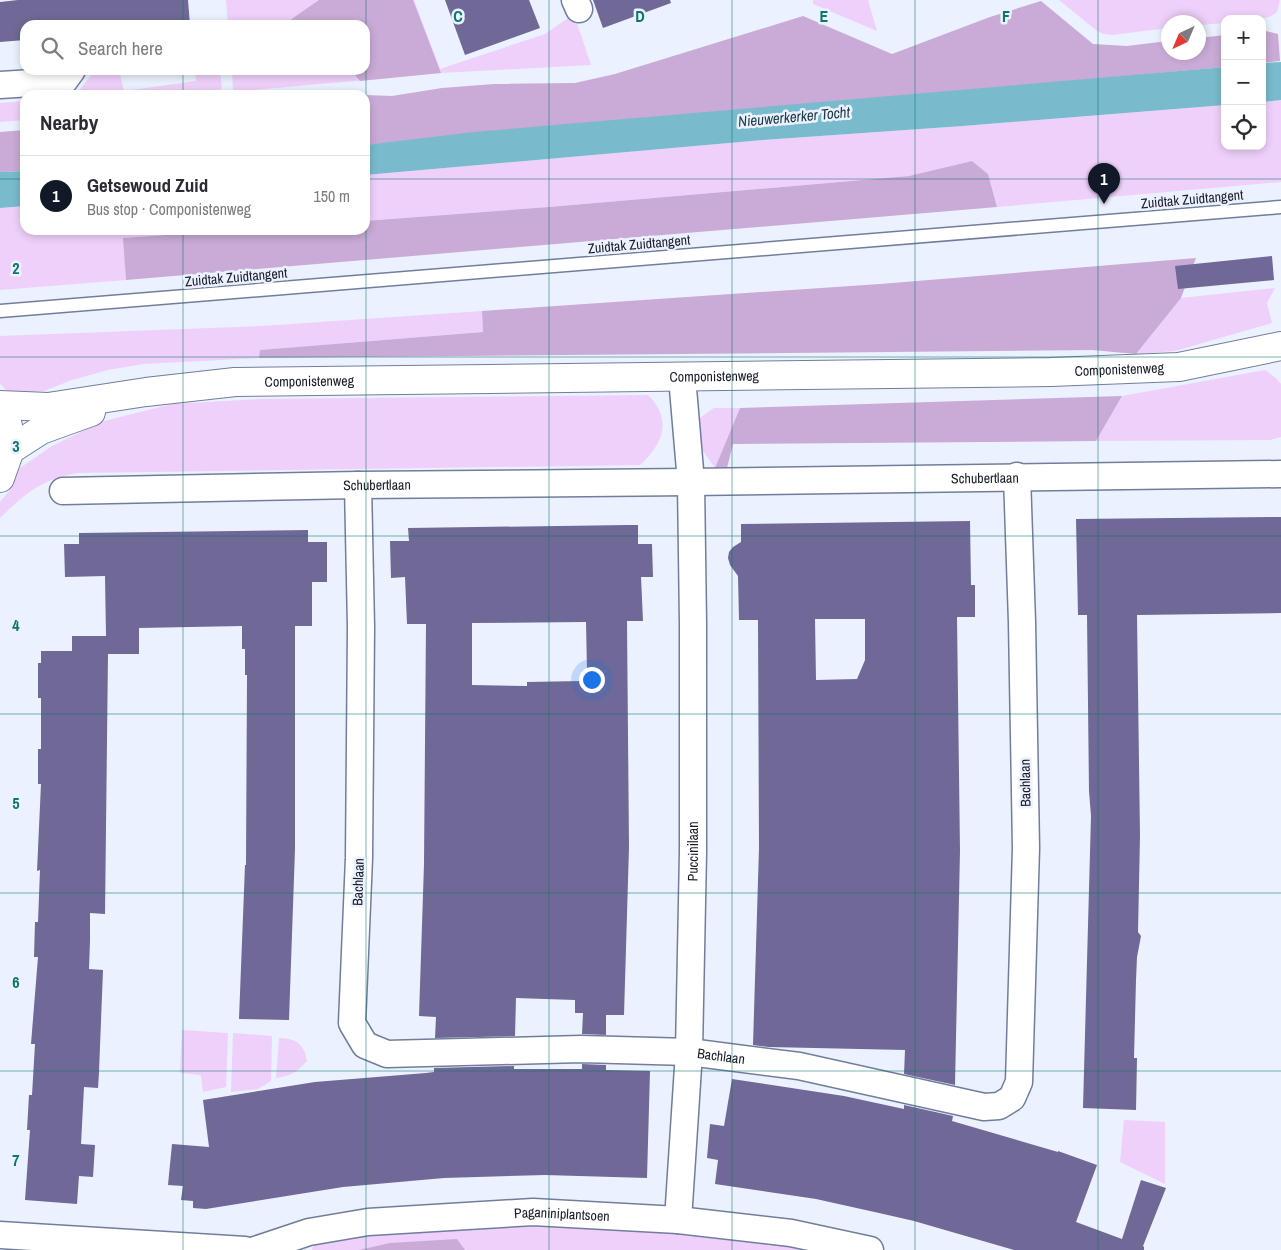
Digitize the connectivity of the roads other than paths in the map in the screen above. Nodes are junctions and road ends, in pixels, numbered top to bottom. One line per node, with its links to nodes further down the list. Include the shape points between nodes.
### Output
1 (68, 75): 2 (street, via 64,81)
2 (0, 85)
3 (1281, 207): 4 (lane, Zuidtak Zuidtangent)
4 (0, 311)
5 (1281, 346): 6 (main road, Componistenweg, via 1179,367)
6 (682, 377): 7 (main road, Componistenweg, via 235,382); 13 (street)
7 (146, 392): 8 (main road, Componistenweg, via 48,407); 9 (main road, Componistenweg, via 41,430)
8 (0, 406): 9 (main road, via 8,426)
9 (10, 450): 12 (main road)
10 (1281, 474): 11 (street, Schubertlaan)
11 (1017, 476): 13 (street, Schubertlaan); 16 (street, Bachlaan, via 1026,848 1019,1082 1012,1098 999,1106 984,1108 799,1066)
12 (0, 478)
13 (691, 482): 14 (street, Schubertlaan); 16 (street, Puccinilaan, via 693,852)
14 (358, 485): 15 (street, Schubertlaan); 16 (street, Bachlaan, via 361,627 359,839 352,1023 365,1045 387,1054 581,1048)
15 (63, 491)
16 (689, 1052): 17 (street, Puccinilaan)
17 (678, 1220): 20 (street, Paganiniplantsoen, via 532,1212 368,1222 309,1232); 21 (street, Paganiniplantsoen, via 791,1233)
18 (0, 1236): 19 (street)
19 (245, 1250)
20 (255, 1250)
21 (870, 1250)

